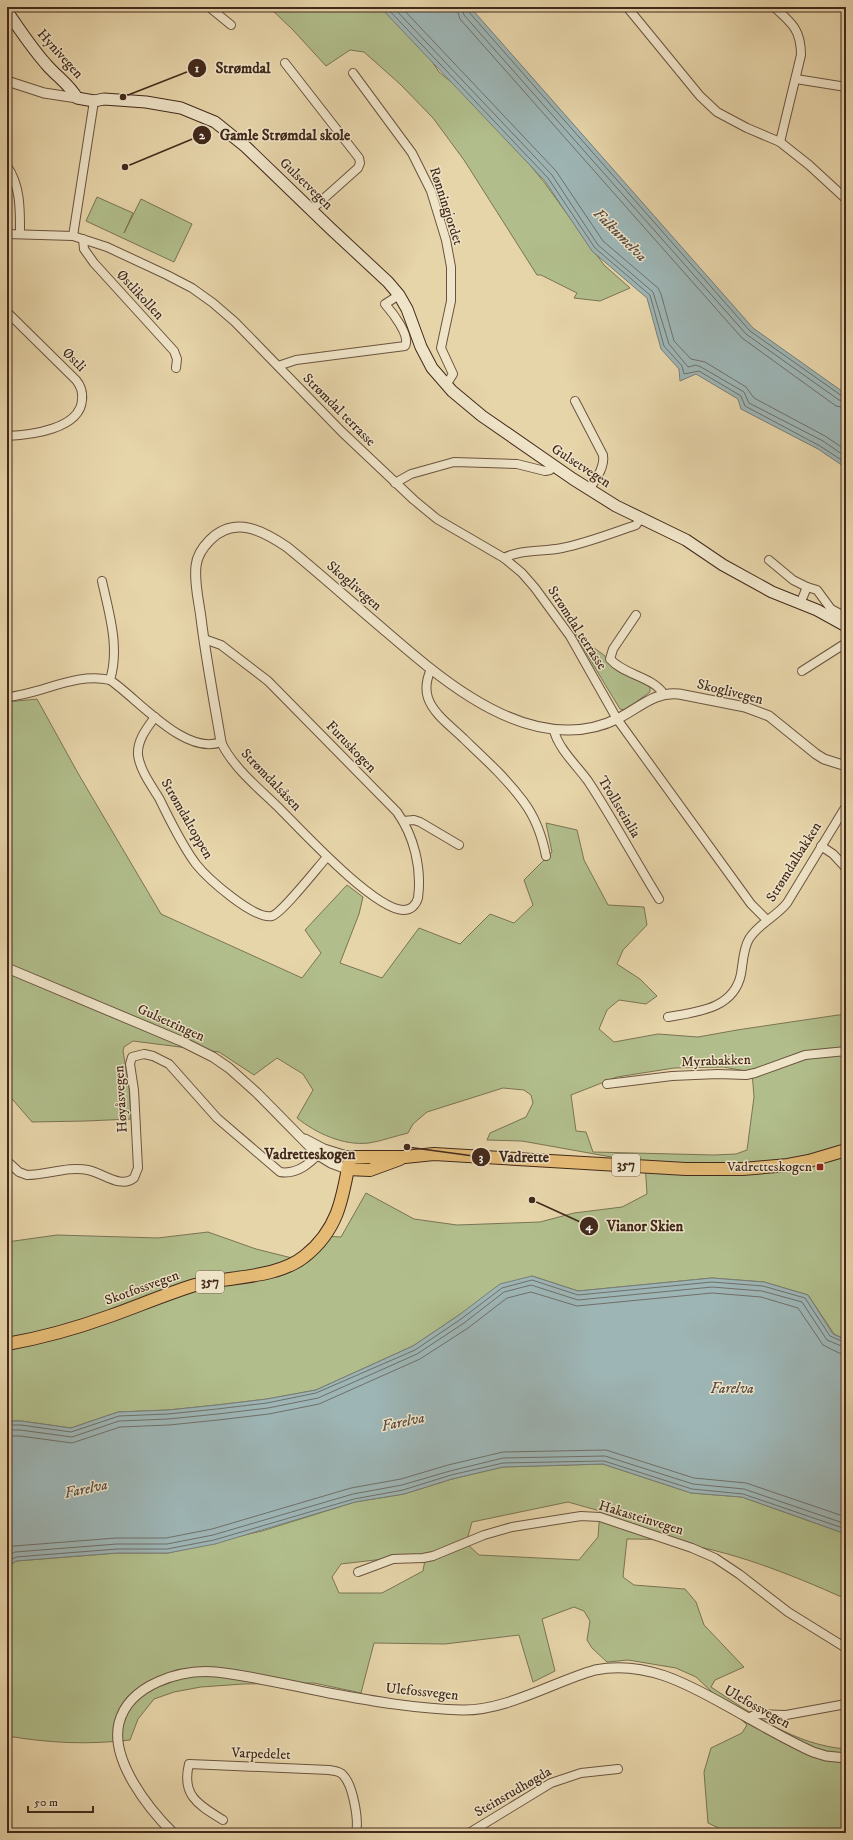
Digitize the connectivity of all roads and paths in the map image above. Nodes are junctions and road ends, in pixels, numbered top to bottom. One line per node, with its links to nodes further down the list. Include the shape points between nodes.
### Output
1 (209, 7): 5 (street)
2 (627, 7): 13 (street, via 700,96 717,112)
3 (774, 7): 8 (street, via 798,32 802,56)
4 (7, 11): 11 (main road, Hynivegen, via 37,53)
5 (231, 25)
6 (285, 63): 16 (street, via 359,158 358,168)
7 (353, 74): 25 (street, Rønningjordet, via 420,166 442,226 452,279 451,302 441,348 452,369 453,377)
8 (796, 79): 10 (street); 13 (street)
9 (7, 81): 11 (street, Gulsetvegen, via 44,93)
10 (846, 87)
11 (77, 98): 12 (main road, Gulsetvegen)
12 (94, 101): 16 (main road, Gulsetvegen, via 104,99 146,102 196,113 219,125 246,147); 19 (street)
13 (780, 142): 15 (street)
14 (7, 166): 18 (street, via 16,182)
15 (846, 199)
16 (311, 210): 21 (main road, Gulsetvegen)
17 (7, 234): 18 (street, Strømdal terrasse)
18 (20, 234): 19 (street, Strømdal terrasse)
19 (73, 236): 20 (street, Strømdal terrasse)
20 (83, 239): 23 (street, Strømdal terrasse, via 107,247 192,288 226,313); 24 (street, Østlikollen, via 84,249 94,263 174,351 177,359)
21 (399, 295): 23 (street, Strømdal terrasse, via 385,304 400,325 406,339 405,346 296,360); 25 (main road, Gulsetvegen, via 429,362)
22 (7, 312): 27 (street, Østli, via 76,380 83,395 80,409 64,424 31,433)
23 (278, 366): 29 (street, Strømdal terrasse)
24 (176, 368)
25 (446, 385): 28 (main road, Gulsetvegen, via 482,416)
26 (575, 401): 30 (street, via 603,455 600,472)
27 (7, 436)
28 (554, 466): 29 (street, via 545,471 517,464 454,462 411,474); 30 (main road, Gulsetvegen)
29 (395, 483): 32 (street, Strømdal terrasse, via 437,519)
30 (589, 490): 31 (main road, Gulsetvegen)
31 (641, 518): 32 (street, via 636,525 578,544 554,550 516,553); 36 (main road, Gulsetvegen, via 686,540 723,565 772,592)
32 (504, 558): 48 (street, Strømdal terrasse, via 522,573 554,613 576,645)
33 (769, 560): 35 (street)
34 (102, 581): 44 (street, via 114,641 115,660)
35 (807, 588): 36 (street); 38 (street, via 817,590 831,609)
36 (800, 604): 39 (main road, Gulsetvegen)
37 (636, 614): 45 (street, via 613,649 610,659 657,686)
38 (846, 617)
39 (846, 626)
40 (204, 639): 42 (street, Skoglivegen, via 196,582 198,558 217,534 235,527 247,527 270,536 287,547); 50 (street, Skoglivegen); 53 (street, Furuskogen, via 221,645 268,681)
41 (846, 643): 43 (street)
42 (431, 669): 49 (street, Skoglivegen, via 475,700 499,713 534,727); 56 (street, via 426,688 432,706 524,802 540,830)
43 (802, 671)
44 (110, 680): 46 (street, via 81,679); 47 (street)
45 (663, 693): 48 (street, Skoglivegen); 51 (street, Skoglivegen, via 718,701 758,711 778,722 824,759)
46 (7, 697)
47 (154, 717): 50 (street, via 198,744 210,745); 57 (street, Strømdaltoppen, via 138,748 142,768 191,857 218,885 253,911 265,916 274,916)
48 (617, 719): 49 (street, Skoglivegen, via 583,730); 61 (street, Strømdal terrasse, via 747,900)
49 (554, 730): 59 (street, Trollsteinlia, via 557,739 591,785)
50 (221, 742): 57 (street, Strømdalsåsen, via 241,769)
51 (846, 766)
52 (846, 806): 55 (street, Strømdalbakken)
53 (403, 821): 54 (street, via 420,822); 60 (street, Furuskogen, via 413,846 419,878 418,898)
54 (459, 846)
55 (821, 846): 58 (street); 61 (street, Strømdalbakken, via 787,903)
56 (546, 856)
57 (327, 857): 60 (street, Strømdalsåsen, via 380,900 398,909)
58 (846, 868)
59 (659, 899)
60 (410, 909)
61 (767, 920): 63 (street, Strømdalbakken, via 749,939 738,985 730,996 710,1009)
62 (7, 968): 67 (street, Gulsetringen, via 175,1039 213,1058 243,1080)
63 (668, 1017)
64 (846, 1051): 65 (street, Myrabakken, via 805,1055 755,1074 672,1076)
65 (607, 1084)
66 (846, 1150): 69 (main road, 357, via 810,1161 743,1169 686,1169 434,1154)
67 (321, 1152): 68 (street); 70 (street, Høyåsvegen, via 310,1163 296,1171 285,1173 276,1170 217,1118 168,1064 144,1054 134,1055 131,1060 138,1168 131,1181 120,1182 79,1169 27,1175 19,1172); 71 (street, Gulsetringen, via 331,1163)
68 (350, 1156): 69 (main road, 357); 71 (main road, Skotfossvegen / 357)
69 (405, 1157): 71 (main road, 357, via 370,1170)
70 (7, 1161)
71 (348, 1169): 72 (main road, Skotfossvegen / 357, via 341,1204 330,1230 307,1255 294,1264 278,1270 196,1285 89,1323)
72 (7, 1344)
73 (358, 1572): 74 (street, Hakasteinvegen, via 393,1559 433,1556 512,1527 581,1516 600,1517 715,1558 783,1609)
74 (846, 1648)
75 (846, 1704): 76 (street, via 786,1715 756,1714)
76 (748, 1718): 77 (street, Ulefossvegen, via 813,1752); 80 (street, Ulefossvegen, via 689,1685 629,1667 595,1670 508,1701 461,1710 373,1701 216,1672 186,1674 161,1680 141,1691 125,1709 118,1729 121,1756 129,1774 147,1803)
77 (846, 1758)
78 (618, 1769): 82 (street, Steinsrudhøgda, via 581,1773 551,1783)
79 (223, 1820): 81 (street, Varpedelet, via 192,1797 186,1780 189,1764 329,1770 340,1773 345,1778 354,1802)
80 (173, 1833)
81 (356, 1833)
82 (469, 1833)

